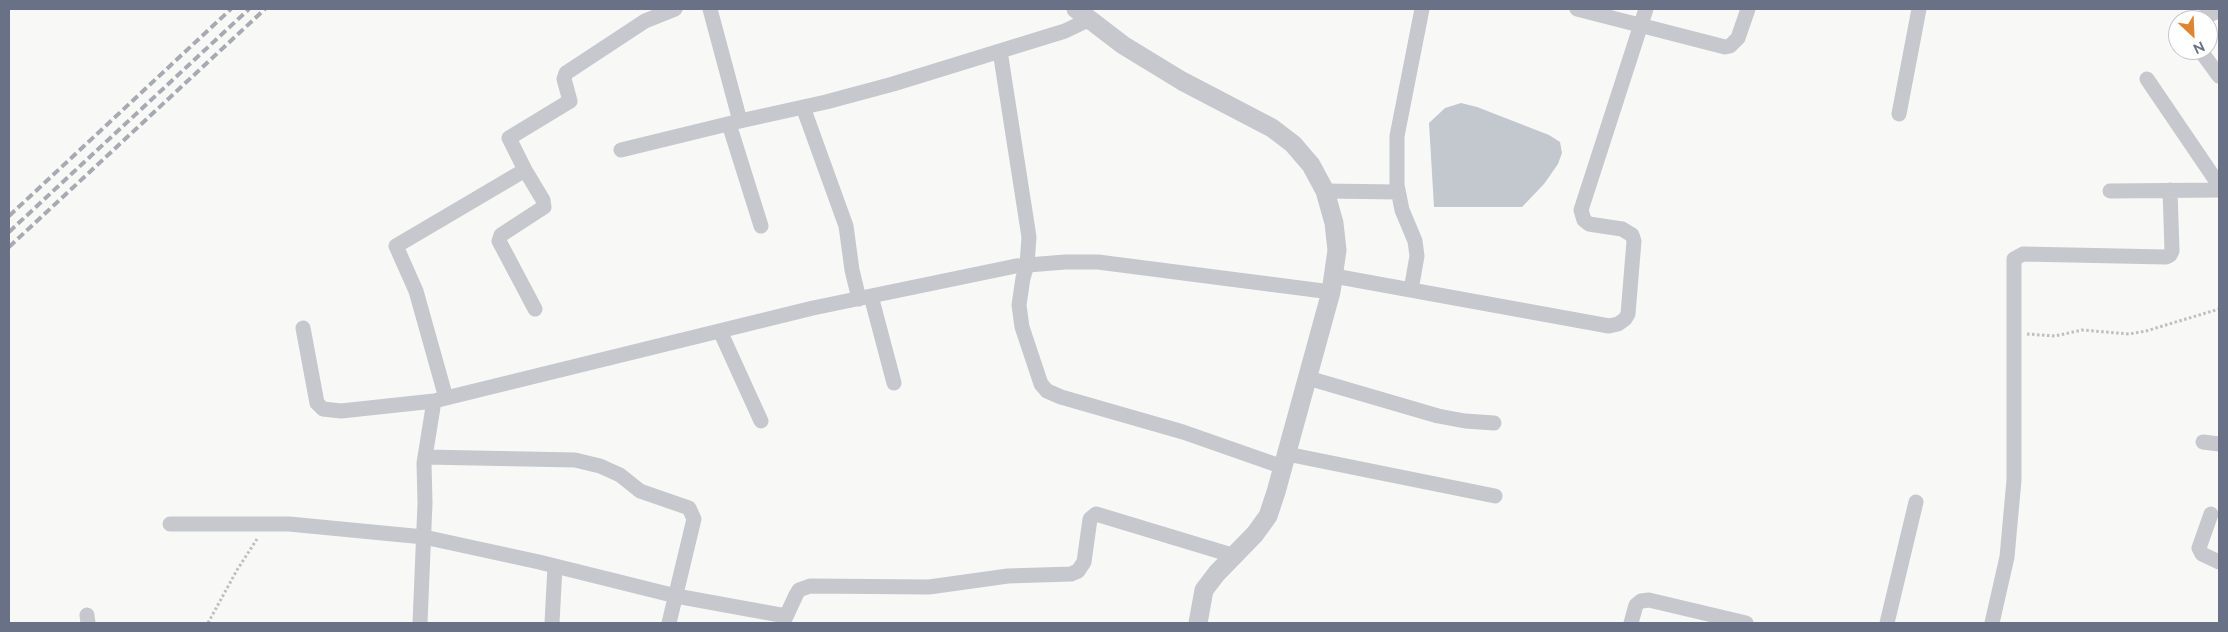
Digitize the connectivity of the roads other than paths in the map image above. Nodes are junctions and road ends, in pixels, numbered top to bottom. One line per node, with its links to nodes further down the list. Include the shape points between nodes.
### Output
1 (675, 9): 18 (street, via 645,21 566,73 564,79 570,101 509,138)
2 (710, 9): 16 (street)
3 (1422, 9): 24 (street, via 1397,136)
4 (1577, 9): 9 (street)
5 (1646, 9): 9 (street)
6 (1748, 9): 9 (street, via 1738,38 1725,47)
7 (1920, 9): 15 (street)
8 (1083, 14): 10 (street, via 1065,31); 22 (street, via 1123,45 1182,81 1272,128 1305,158)
9 (1640, 25): 28 (street, via 1581,210 1581,216 1588,224 1622,229 1632,235 1634,250 1625,319 1609,326)
10 (1000, 51): 14 (street); 26 (street, via 1029,237)
11 (2207, 60): 12 (street)
12 (2219, 76)
13 (2147, 79): 19 (street)
14 (803, 107): 16 (street); 29 (street, via 846,226 852,270)
15 (1898, 114)
16 (735, 123): 17 (street); 25 (street)
17 (621, 150)
18 (525, 170): 30 (street, via 544,207 501,235 499,241); 35 (street, via 396,246 416,291)
19 (2219, 185)
20 (2170, 190): 21 (street); 23 (street); 60 (street, via 2172,251 2166,257 2023,254 2014,259 2012,523)
21 (2219, 190)
22 (1325, 191): 24 (street); 27 (street, via 1334,223)
23 (2110, 191)
24 (1398, 192): 28 (street, via 1417,256)
25 (761, 226)
26 (1027, 265): 27 (street, via 1098,262); 29 (street); 41 (street, via 1020,291 1020,312 1037,375 1047,391 1061,398)
27 (1333, 284): 28 (street); 33 (street)
28 (1411, 290)
29 (865, 297): 32 (street); 34 (street)
30 (535, 309)
31 (303, 328): 35 (street, via 318,403 323,409 341,411)
32 (720, 331): 35 (street); 36 (street)
33 (1308, 378): 37 (street, via 1438,416); 41 (street)
34 (894, 383)
35 (440, 400): 40 (street)
36 (761, 421)
37 (1494, 423)
38 (2203, 442): 39 (street)
39 (2219, 444)
40 (425, 457): 46 (street); 50 (street, via 574,460 600,466 640,491 684,505 694,519)
41 (1285, 461): 42 (street); 47 (street, via 1268,516)
42 (1495, 496)
43 (1916, 502): 59 (street)
44 (2211, 514): 48 (street, via 2199,548 2202,554)
45 (170, 524): 46 (street, via 289,524)
46 (424, 537): 49 (street); 52 (street)
47 (1235, 556): 51 (street, via 1096,514 1090,519 1084,562 1078,571 1071,574 1008,576 929,587 810,586 799,590); 55 (street, via 1217,572 1204,590)
48 (2219, 562)
49 (555, 566): 50 (street); 53 (street)
50 (676, 596): 51 (street); 54 (street)
51 (785, 620)
52 (420, 623)
53 (552, 623)
54 (669, 623)
55 (1198, 623): 56 (street)
56 (1202, 623)
57 (1631, 623): 58 (street, via 1636,605 1649,600)
58 (1746, 623)
59 (1887, 623)
60 (1992, 623)

